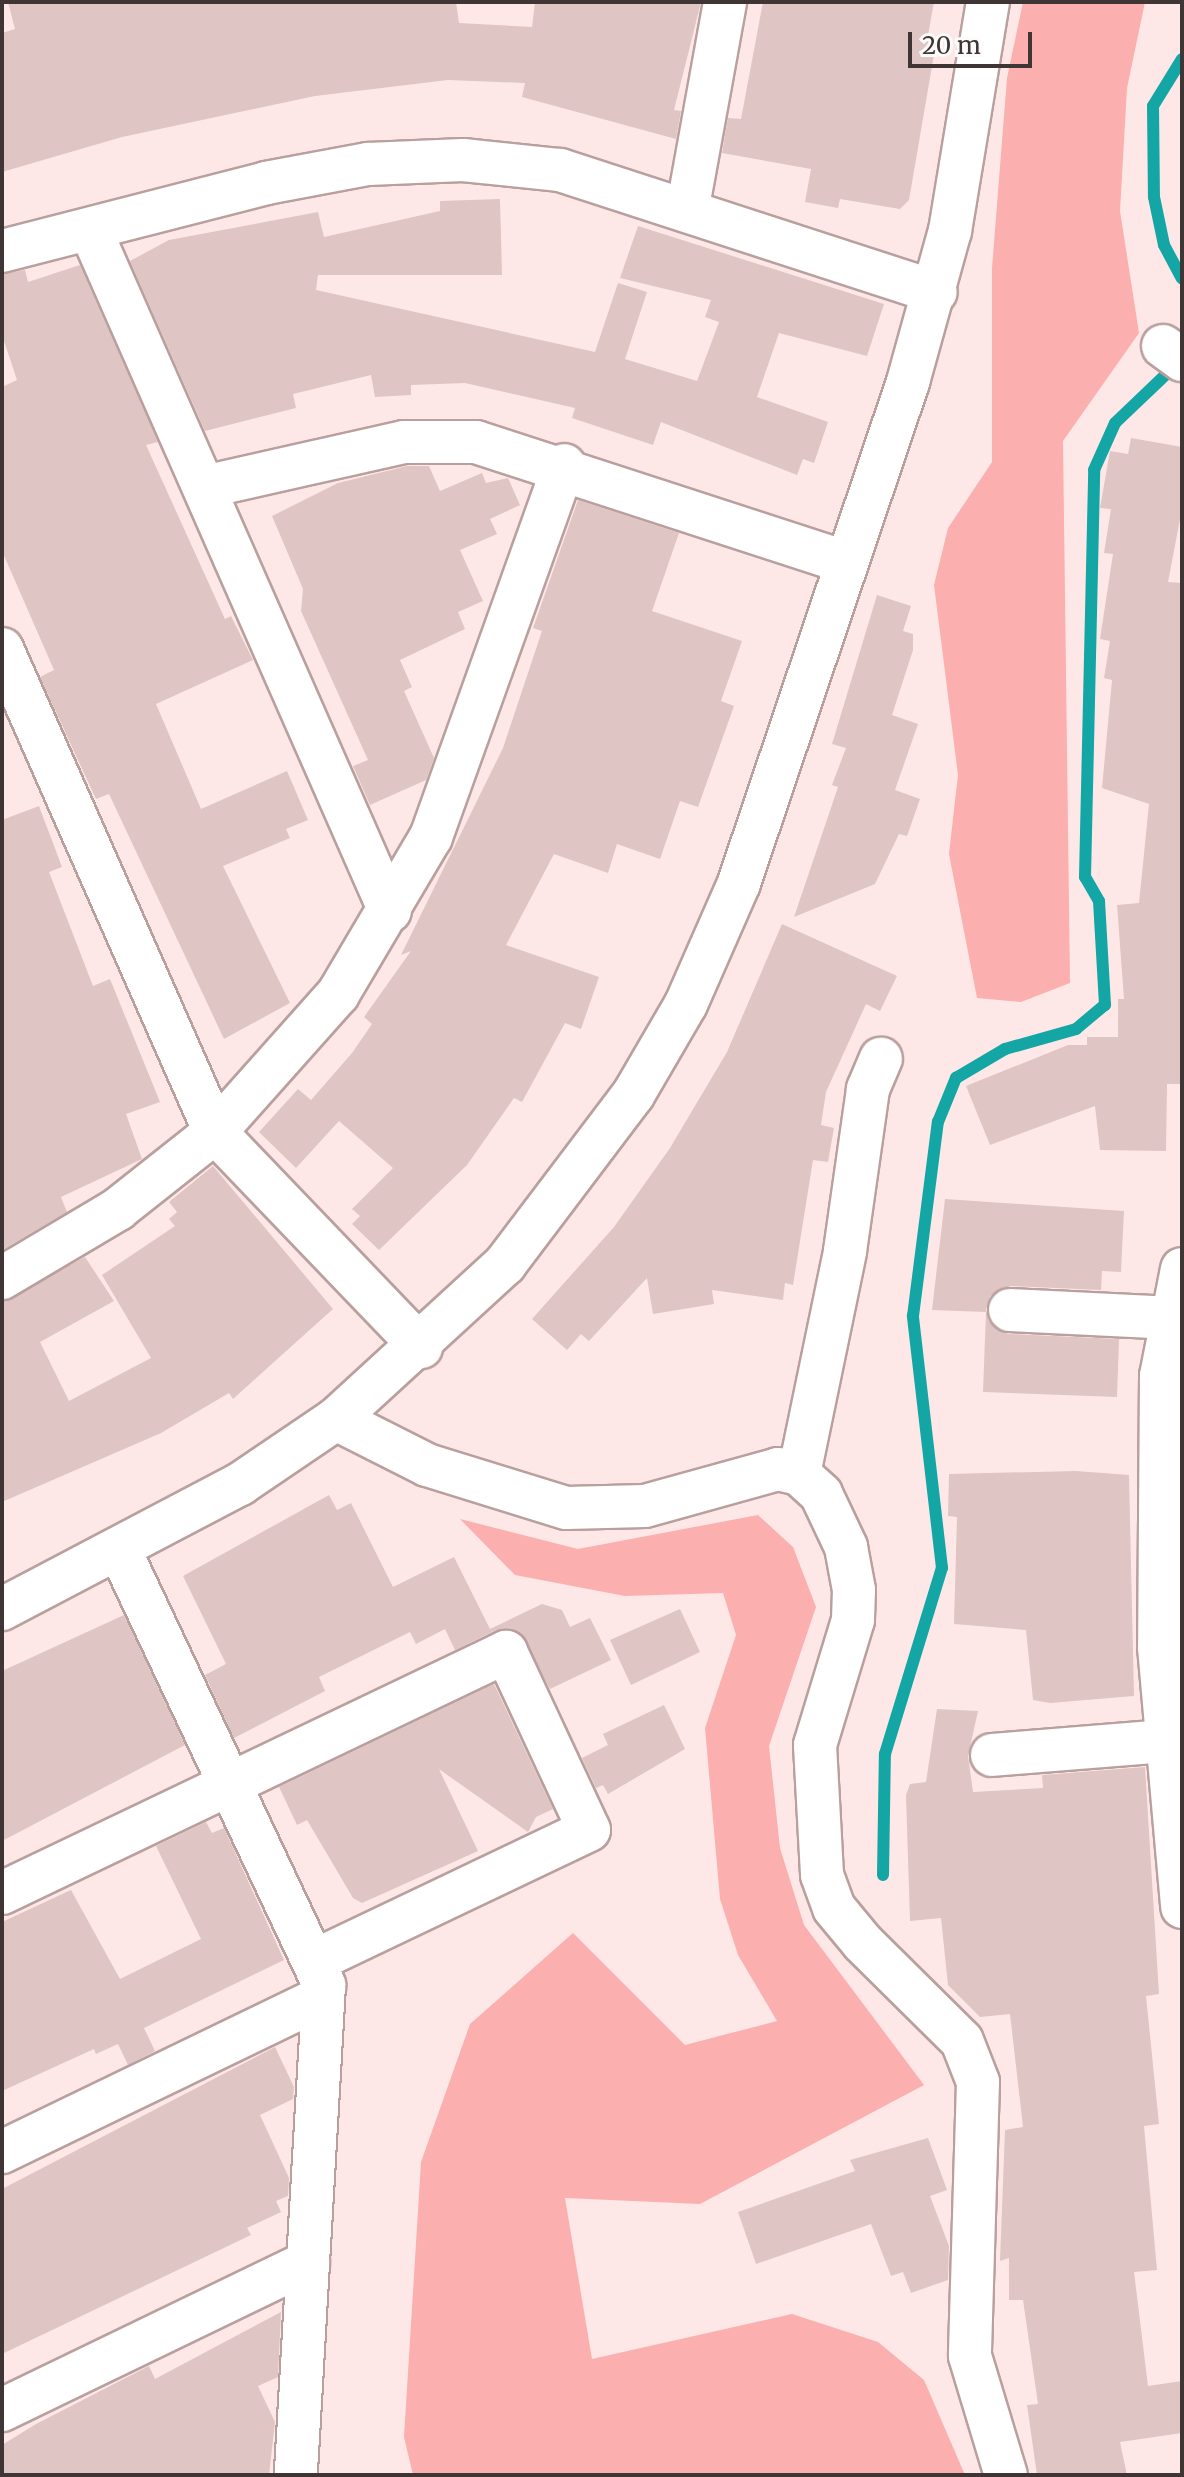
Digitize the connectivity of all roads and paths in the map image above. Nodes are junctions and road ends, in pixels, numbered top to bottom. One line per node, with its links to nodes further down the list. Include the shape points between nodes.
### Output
1 (725, 2): 3 (street)
2 (988, 2): 6 (street)
3 (688, 206): 4 (street, via 560,170 463,160 368,164); 6 (street)
4 (90, 229): 5 (street); 8 (street)
5 (2, 251)
6 (936, 292): 9 (street)
7 (564, 465): 8 (street, via 476,442 404,442); 9 (street); 11 (street, via 463,755)
8 (204, 487): 11 (street)
9 (846, 562): 18 (street, via 739,883 686,1004 569,1188)
10 (2, 649): 13 (street)
11 (390, 911): 13 (street, via 338,994)
12 (881, 1059): 20 (street, via 868,1089 845,1251)
13 (215, 1132): 15 (street, via 118,1209); 18 (street)
14 (1182, 1269): 17 (street)
15 (2, 1278)
16 (1010, 1310): 17 (street)
17 (1173, 1318): 23 (street, via 1161,1376)
18 (421, 1347): 19 (street)
19 (336, 1419): 20 (street, via 427,1465 566,1508 645,1506 752,1471); 21 (street, via 240,1484)
20 (799, 1474): 34 (street, via 821,1494 846,1547 854,1590 853,1620 815,1745 822,1875 834,1908 863,1943 962,2041 978,2082 970,2356)
21 (120, 1551): 22 (street); 26 (street)
22 (2, 1609)
23 (1171, 1646): 24 (street)
24 (1166, 1741): 25 (street); 28 (street)
25 (992, 1755)
26 (230, 1782): 27 (street); 29 (street); 29 (street, via 506,1652 589,1830)
27 (2, 1893)
28 (1182, 1907)
29 (319, 1979): 30 (street); 31 (street)
30 (2, 2152)
31 (308, 2262): 32 (street); 33 (street)
32 (2, 2410)
33 (296, 2475)
34 (1006, 2475)

